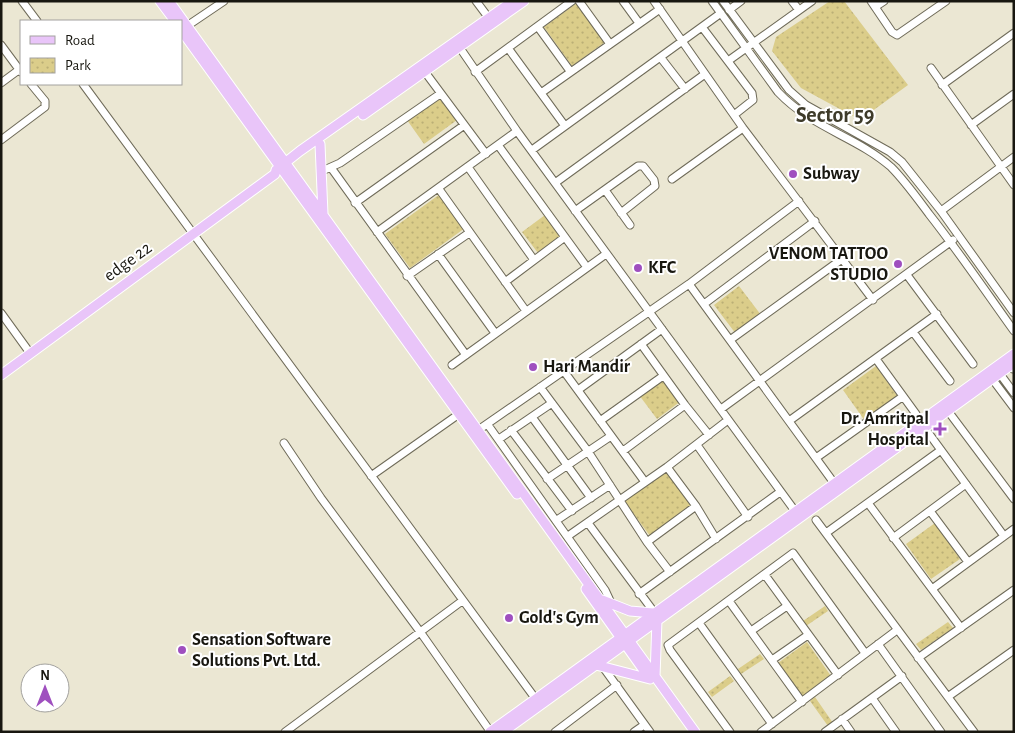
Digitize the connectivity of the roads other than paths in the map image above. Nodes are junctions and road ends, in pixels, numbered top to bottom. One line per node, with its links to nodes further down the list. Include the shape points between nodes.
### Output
1 (22, 1): 24 (street)
2 (160, 1): 25 (main road)
3 (169, 1): 26 (main road)
4 (224, 1): 31 (street)
5 (476, 1): 27 (street)
6 (513, 1): 27 (main road)
7 (524, 1): 27 (main road)
8 (572, 1): 29 (street)
9 (579, 1): 36 (street)
10 (623, 1): 28 (street)
11 (654, 1): 20 (street)
12 (712, 1): 23 (street)
13 (723, 1): 21 (street)
14 (741, 1): 21 (street)
15 (792, 1): 22 (street)
16 (812, 1): 22 (street)
17 (884, 1): 19 (street)
18 (946, 1): 19 (street, via 897,35)
19 (873, 4)
20 (660, 9): 28 (street); 33 (street)
21 (729, 10): 34 (street)
22 (799, 10): 34 (street)
23 (721, 13): 30 (street); 39 (street)
24 (36, 20)
25 (174, 20)
26 (180, 20)
27 (491, 22): 37 (main road); 70 (main road)
28 (639, 24): 36 (street)
29 (538, 27): 38 (street); 44 (street)
30 (702, 27): 33 (street); 41 (street)
31 (184, 28): 70 (main road)
32 (1014, 33): 51 (street)
33 (683, 42): 40 (street); 47 (street)
34 (753, 43): 39 (street); 80 (street, via 789,90 806,105 896,156)
35 (1, 44): 43 (street)
36 (610, 44): 44 (street)
37 (460, 48): 45 (main road); 46 (street)
38 (508, 48): 46 (street); 53 (street)
39 (746, 48): 41 (street); 90 (street, via 790,105 890,167)
40 (661, 58): 52 (street); 59 (street)
41 (728, 61): 56 (street, via 752,93 753,100)
42 (930, 68): 51 (street)
43 (20, 70): 48 (street)
44 (570, 71): 53 (street)
45 (425, 72): 54 (street); 63 (main road)
46 (475, 72): 61 (street)
47 (706, 74): 52 (street); 56 (street)
48 (1, 83)
49 (32, 85): 62 (street, via 45,102 45,107)
50 (84, 85): 87 (street)
51 (942, 85): 57 (street)
52 (685, 89): 73 (street)
53 (541, 93): 59 (street)
54 (440, 94): 58 (street); 71 (street)
55 (1014, 94): 57 (street)
56 (734, 115): 60 (street)
57 (971, 125): 69 (street)
58 (463, 126): 66 (street); 78 (street)
59 (565, 126): 65 (street)
60 (743, 128): 72 (street); 77 (street)
61 (517, 131): 64 (street); 65 (street)
62 (1, 140)
63 (320, 144): 70 (main road); 71 (main road)
64 (498, 146): 66 (street); 89 (street)
65 (532, 150): 73 (street)
66 (486, 154): 68 (street)
67 (1014, 157): 69 (street)
68 (468, 167): 75 (street); 94 (street)
69 (1001, 167): 74 (street); 80 (street)
70 (283, 168): 82 (main road); 87 (main road, edge 22); 135 (main road)
71 (327, 170): 78 (street); 82 (main road)
72 (672, 178)
73 (555, 183): 79 (street)
74 (1014, 185)
75 (439, 189): 85 (street); 86 (street)
76 (605, 190): 79 (street); 81 (street); 81 (street, via 638,166 645,167 655,186)
77 (799, 201): 83 (street); 99 (street)
78 (355, 203): 85 (street)
79 (575, 211): 92 (street)
80 (941, 211): 88 (street)
81 (621, 213): 84 (street)
82 (323, 214): 144 (main road)
83 (815, 221): 93 (street); 101 (street)
84 (630, 225)
85 (377, 232): 97 (street)
86 (469, 233): 91 (street); 98 (street)
87 (193, 234): 113 (main road, edge 22); 156 (street)
88 (959, 236): 90 (street); 105 (street)
89 (566, 237): 94 (street); 95 (street)
90 (951, 242): 96 (street); 108 (street)
91 (438, 254): 97 (street); 110 (street)
92 (606, 254): 95 (street); 103 (street)
93 (842, 259): 100 (street); 111 (street)
94 (534, 260): 98 (street)
95 (586, 266): 102 (street)
96 (907, 275): 100 (street); 106 (street)
97 (407, 276): 115 (street)
98 (505, 282): 102 (street)
99 (690, 284): 101 (street); 103 (street)
100 (873, 300): 125 (street)
101 (704, 304): 111 (street)
102 (526, 311): 110 (street)
103 (648, 311): 107 (street); 120 (street)
104 (1, 313): 113 (street)
105 (1014, 313)
106 (937, 314): 109 (street); 118 (street)
107 (662, 329): 112 (street); 133 (street)
108 (1014, 331)
109 (913, 332): 116 (street); 124 (street)
110 (496, 334): 115 (street)
111 (730, 340): 125 (street)
112 (642, 344): 123 (street); 127 (street)
113 (30, 353): 122 (main road, edge 22)
114 (1014, 354): 121 (main road)
115 (466, 355): 119 (street)
116 (876, 359): 129 (street); 140 (street)
117 (1014, 363): 121 (main road)
118 (973, 364)
119 (452, 365)
120 (562, 370): 126 (street); 127 (street)
121 (994, 373): 128 (street); 132 (street); 134 (main road); 159 (main road)
122 (1, 375)
123 (663, 376): 131 (street); 139 (street)
124 (950, 381)
125 (759, 382): 133 (street); 140 (street)
126 (540, 387): 130 (street); 141 (street)
127 (578, 390): 139 (street)
128 (1014, 393)
129 (902, 397): 136 (street); 153 (street)
130 (552, 403): 137 (street); 150 (street)
131 (685, 405): 145 (street); 152 (street)
132 (1014, 408)
133 (721, 409): 138 (street)
134 (948, 411): 164 (street); 193 (main road)
135 (459, 414): 144 (main road); 156 (street)
136 (916, 414)
137 (532, 417): 142 (street); 154 (street)
138 (728, 420): 145 (street); 162 (street)
139 (600, 421): 146 (street)
140 (788, 421): 153 (street)
141 (488, 424): 144 (street); 147 (street)
142 (512, 430): 147 (street); 157 (street)
143 (927, 431): 151 (street)
144 (476, 432): 188 (main road); 200 (main road)
145 (709, 435): 149 (street)
146 (611, 436): 150 (street); 152 (street)
147 (499, 439): 172 (street)
148 (284, 443): 198 (street)
149 (697, 445): 155 (street); 171 (street)
150 (588, 450): 154 (street); 161 (street)
151 (941, 450): 160 (street); 166 (street)
152 (623, 452): 158 (street)
153 (816, 458): 159 (street)
154 (566, 465): 157 (street); 163 (street)
155 (667, 467): 158 (street); 167 (street)
156 (371, 476): 189 (street)
157 (547, 479): 168 (street)
158 (645, 482): 165 (street)
159 (834, 483): 169 (main road)
160 (966, 484): 170 (street); 178 (street)
161 (610, 485): 163 (street); 165 (street)
162 (780, 492): 169 (street); 171 (street)
163 (591, 498): 168 (street)
164 (1014, 499)
165 (620, 501): 174 (street); 181 (street)
166 (868, 503): 176 (street); 179 (street)
167 (696, 506): 180 (street); 181 (street)
168 (572, 511): 172 (street)
169 (795, 511): 193 (main road)
170 (930, 512): 179 (street); 182 (street)
171 (748, 517): 180 (street)
172 (557, 520): 177 (street)
173 (816, 520): 176 (street)
174 (588, 523): 177 (street); 187 (street)
175 (1014, 529): 178 (street)
176 (826, 533): 196 (street)
177 (568, 536): 191 (street)
178 (1004, 536): 182 (street)
179 (893, 538): 185 (street)
180 (716, 539): 183 (street)
181 (647, 542): 183 (street)
182 (968, 562): 185 (street)
183 (670, 572): 187 (street)
184 (765, 576): 190 (street); 192 (street); 203 (street, via 794,553)
185 (932, 588): 195 (street)
186 (1014, 590): 195 (street)
187 (639, 594): 193 (street)
188 (600, 598): 191 (main road); 200 (main road)
189 (462, 601): 198 (street); 212 (street)
190 (730, 601): 194 (street); 197 (street)
191 (612, 605): 193 (main road)
192 (787, 606): 197 (street); 199 (street)
193 (654, 615): 200 (main road); 209 (main road)
194 (699, 623): 216 (street); 226 (street, via 670,643 668,648)
195 (961, 628): 204 (street)
196 (897, 630): 201 (street); 204 (street)
197 (752, 632): 205 (street)
198 (421, 633): 218 (street); 219 (street)
199 (808, 635): 205 (street); 207 (street)
200 (625, 639): 206 (main road); 209 (main road); 212 (main road)
201 (878, 644): 203 (street); 208 (street)
202 (1014, 650): 211 (street)
203 (865, 653): 207 (street)
204 (918, 658): 211 (street)
205 (772, 660): 214 (street)
206 (599, 666): 209 (main road); 210 (street); 220 (main road)
207 (838, 675): 214 (street)
208 (902, 676): 213 (street); 231 (street)
209 (653, 678): 224 (main road); 225 (main road)
210 (617, 685): 217 (street); 221 (street)
211 (949, 696): 232 (street)
212 (535, 698): 219 (main road)
213 (872, 698): 215 (street); 230 (street)
214 (802, 702): 216 (street)
215 (842, 719): 228 (street); 229 (street)
216 (772, 724): 227 (street)
217 (644, 725): 222 (street); 223 (street)
218 (285, 732)
219 (490, 732)
220 (503, 732)
221 (555, 732)
222 (634, 732)
223 (650, 732)
224 (688, 732)
225 (695, 732)
226 (730, 732)
227 (761, 732)
228 (825, 732)
229 (851, 732)
230 (896, 732)
231 (941, 732)
232 (974, 732)

